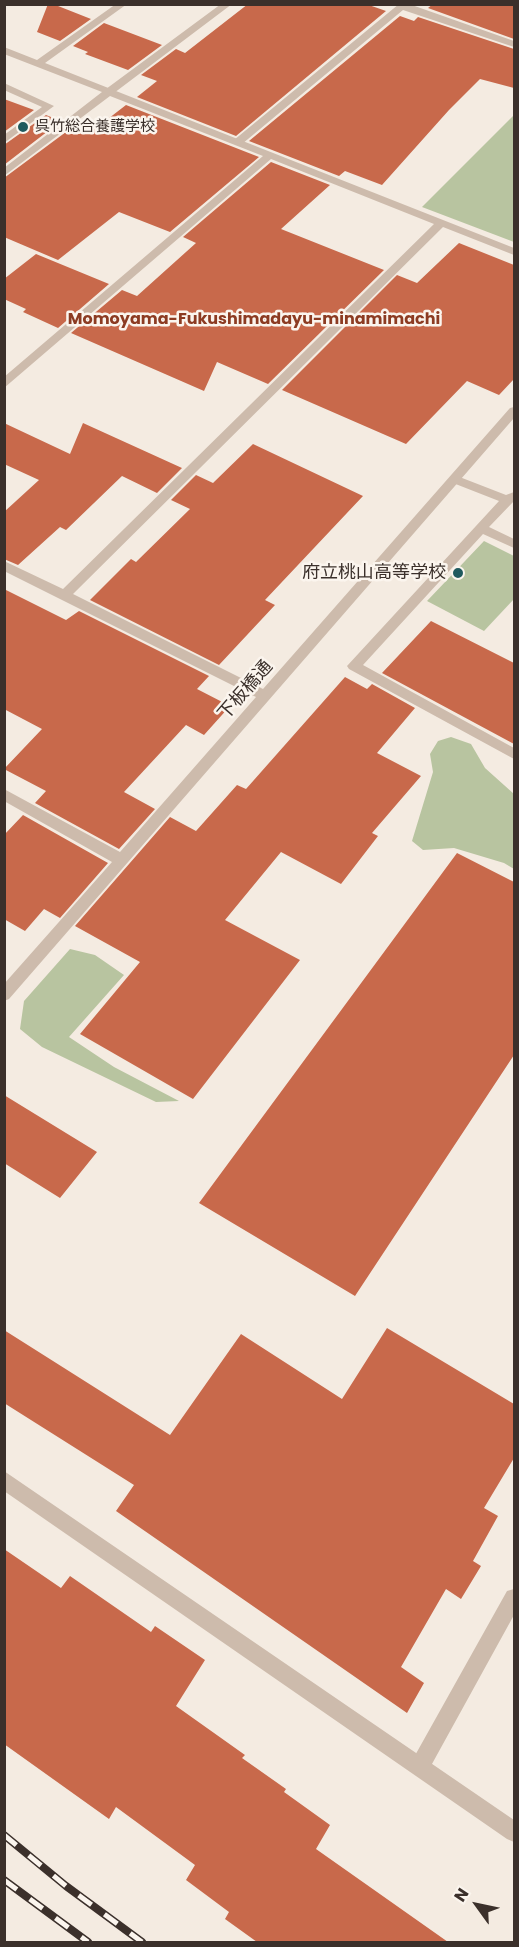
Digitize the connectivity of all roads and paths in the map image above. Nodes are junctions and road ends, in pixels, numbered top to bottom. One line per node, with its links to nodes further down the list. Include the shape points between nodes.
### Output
1 (123, 4): 6 (street)
2 (228, 4): 8 (street)
3 (404, 6): 4 (street); 10 (street)
4 (514, 44)
5 (4, 50): 6 (street)
6 (39, 63): 8 (street)
7 (4, 86): 9 (street, via 49,106)
8 (110, 92): 10 (street); 12 (street)
9 (4, 140)
10 (238, 142): 11 (street)
11 (270, 154): 13 (street); 15 (street)
12 (4, 173)
13 (441, 223): 14 (street); 22 (street)
14 (514, 252)
15 (4, 384)
16 (514, 411): 17 (street, 下板橋通)
17 (457, 480): 18 (street); 23 (street, 下板橋通)
18 (511, 498): 19 (street)
19 (481, 528): 20 (street); 24 (street, via 354,666)
20 (514, 544)
21 (4, 565): 22 (street)
22 (65, 595): 23 (street)
23 (266, 696): 26 (street, 下板橋通)
24 (514, 754)
25 (4, 794): 26 (street)
26 (121, 861): 27 (street, 下板橋通)
27 (4, 995)
28 (4, 1480): 30 (street)
29 (514, 1598): 30 (street)
30 (420, 1766): 31 (street)
31 (514, 1832)

